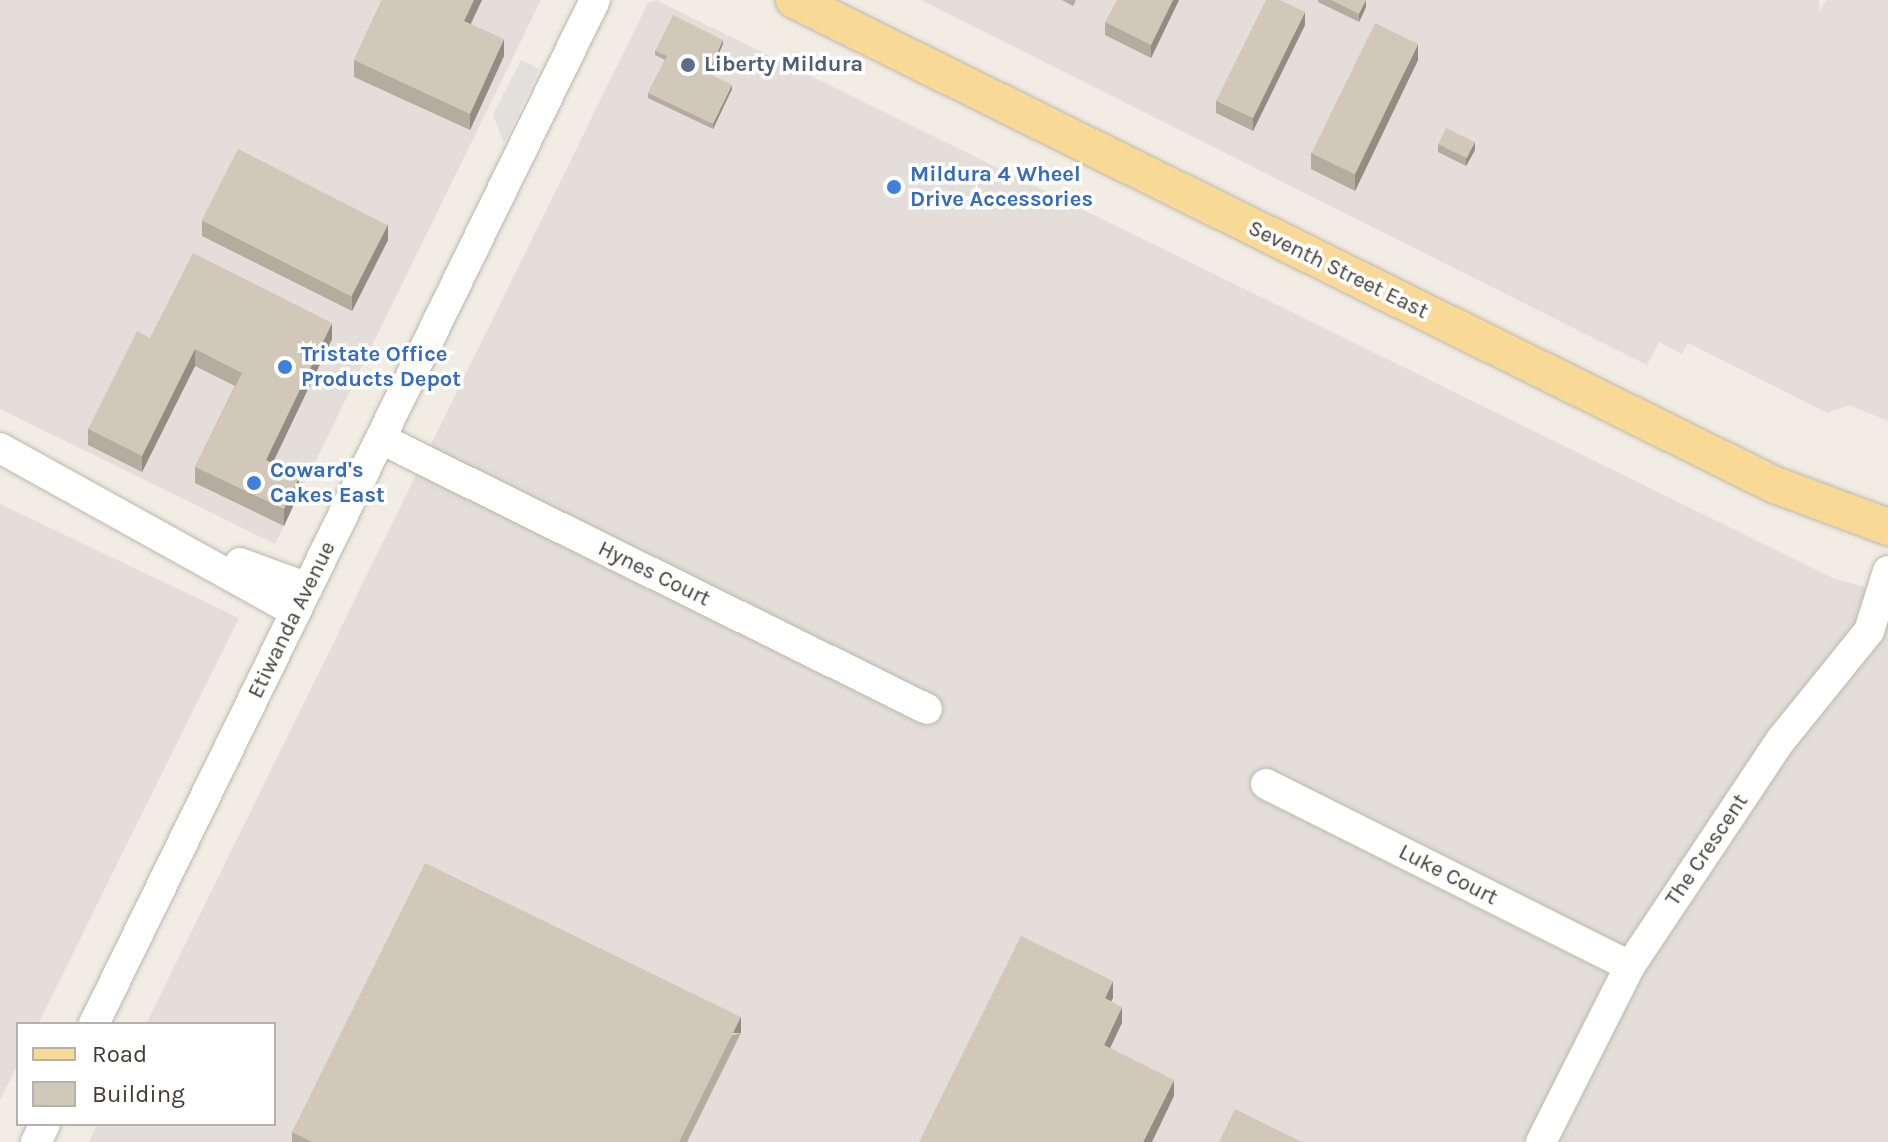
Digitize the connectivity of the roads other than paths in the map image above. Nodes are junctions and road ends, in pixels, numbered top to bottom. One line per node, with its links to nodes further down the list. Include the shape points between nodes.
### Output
1 (595, 0): 3 (street, Etiwanda Avenue)
2 (794, 0): 7 (main road, Seventh Street East, via 1775,485)
3 (381, 439): 9 (street, Etiwanda Avenue); 10 (street, Hynes Court)
4 (0, 448): 6 (street)
5 (0, 464): 6 (street)
6 (106, 506): 9 (street)
7 (1888, 527)
8 (1888, 571): 12 (street, The Crescent, via 1869,631 1781,740)
9 (302, 600): 13 (street, Etiwanda Avenue)
10 (927, 709)
11 (1266, 784): 12 (street, Luke Court)
12 (1630, 966): 14 (street, The Crescent)
13 (95, 1022)
14 (1541, 1142)

